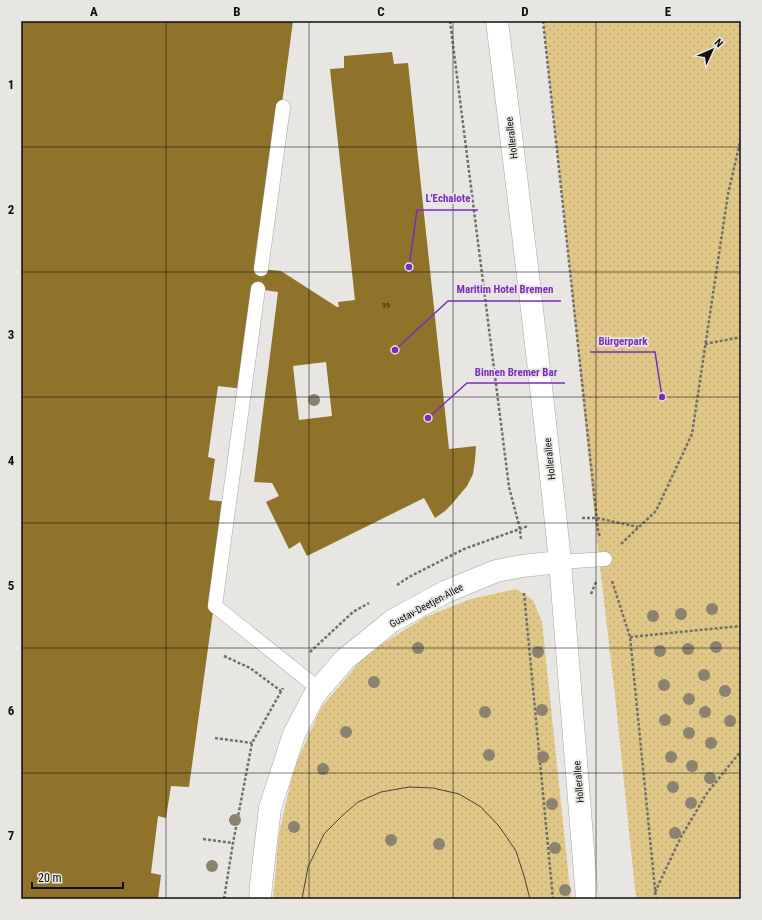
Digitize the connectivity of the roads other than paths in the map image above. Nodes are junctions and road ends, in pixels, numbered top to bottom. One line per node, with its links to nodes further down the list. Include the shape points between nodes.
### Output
1 (497, 21): 6 (main road, Hollerallee)
2 (283, 107): 3 (lane)
3 (261, 269)
4 (258, 289): 7 (lane, via 215,606)
5 (605, 559): 6 (lane)
6 (560, 562): 7 (main road, Gustav-Deetjen-Allee, via 496,571 445,592 392,621 344,660); 9 (main road, Hollerallee)
7 (319, 689): 8 (main road, Gustav-Deetjen-Allee, via 294,734 270,808)
8 (260, 899)
9 (588, 899)

